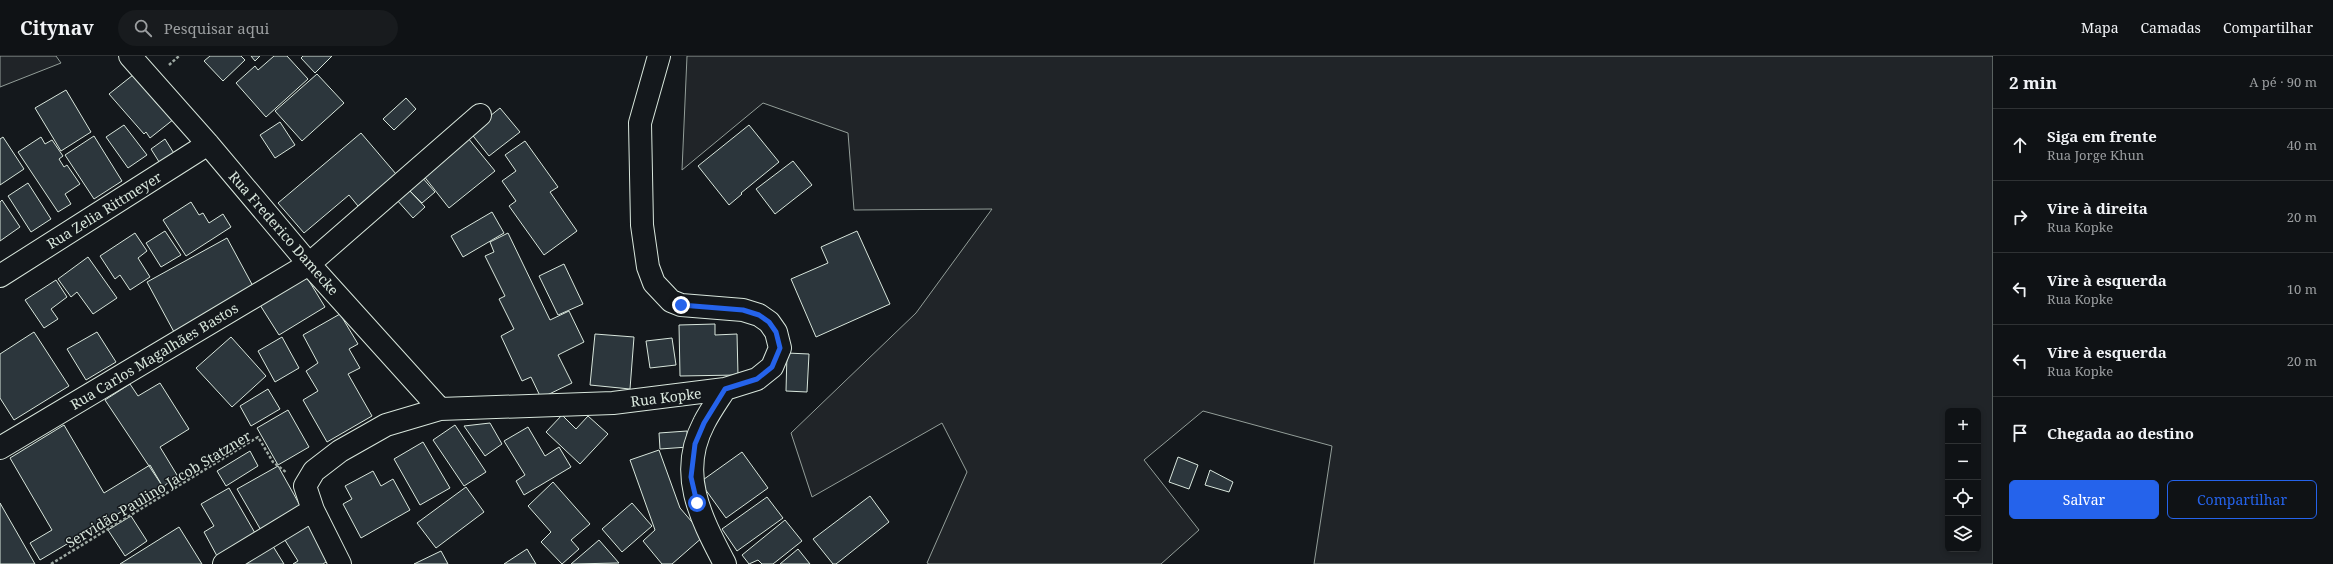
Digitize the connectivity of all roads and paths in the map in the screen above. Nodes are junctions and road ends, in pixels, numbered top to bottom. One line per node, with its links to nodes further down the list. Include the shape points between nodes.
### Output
1 (130, 56): 4 (street, Rua Frederico Damecke)
2 (659, 56): 7 (street, Rua Kopke, via 640,123 642,225 648,267 654,283 671,301 681,305 743,310 759,315 769,322 776,332 780,348 772,367 757,379)
3 (480, 115): 5 (street, Rua Carlos Magalhães Bastos)
4 (208, 144): 5 (street, Rua Frederico Damecke); 6 (street, Rua Zelia Rittmeyer)
5 (309, 264): 8 (street, Rua Frederico Damecke); 9 (street, Rua Carlos Magalhães Bastos)
6 (0, 276)
7 (725, 389): 8 (street, Rua Kopke, via 613,403); 15 (street, via 704,423 695,444 691,477 697,503)
8 (440, 409): 10 (street, Rua Kopke, via 386,425 340,451 314,472)
9 (0, 448)
10 (306, 486): 11 (street); 12 (path, Servidão Paulino Jacob Statzner, via 273,462 258,438)
11 (313, 510): 13 (street); 14 (street)
12 (51, 564)
13 (224, 564)
14 (340, 564)
15 (725, 564)

